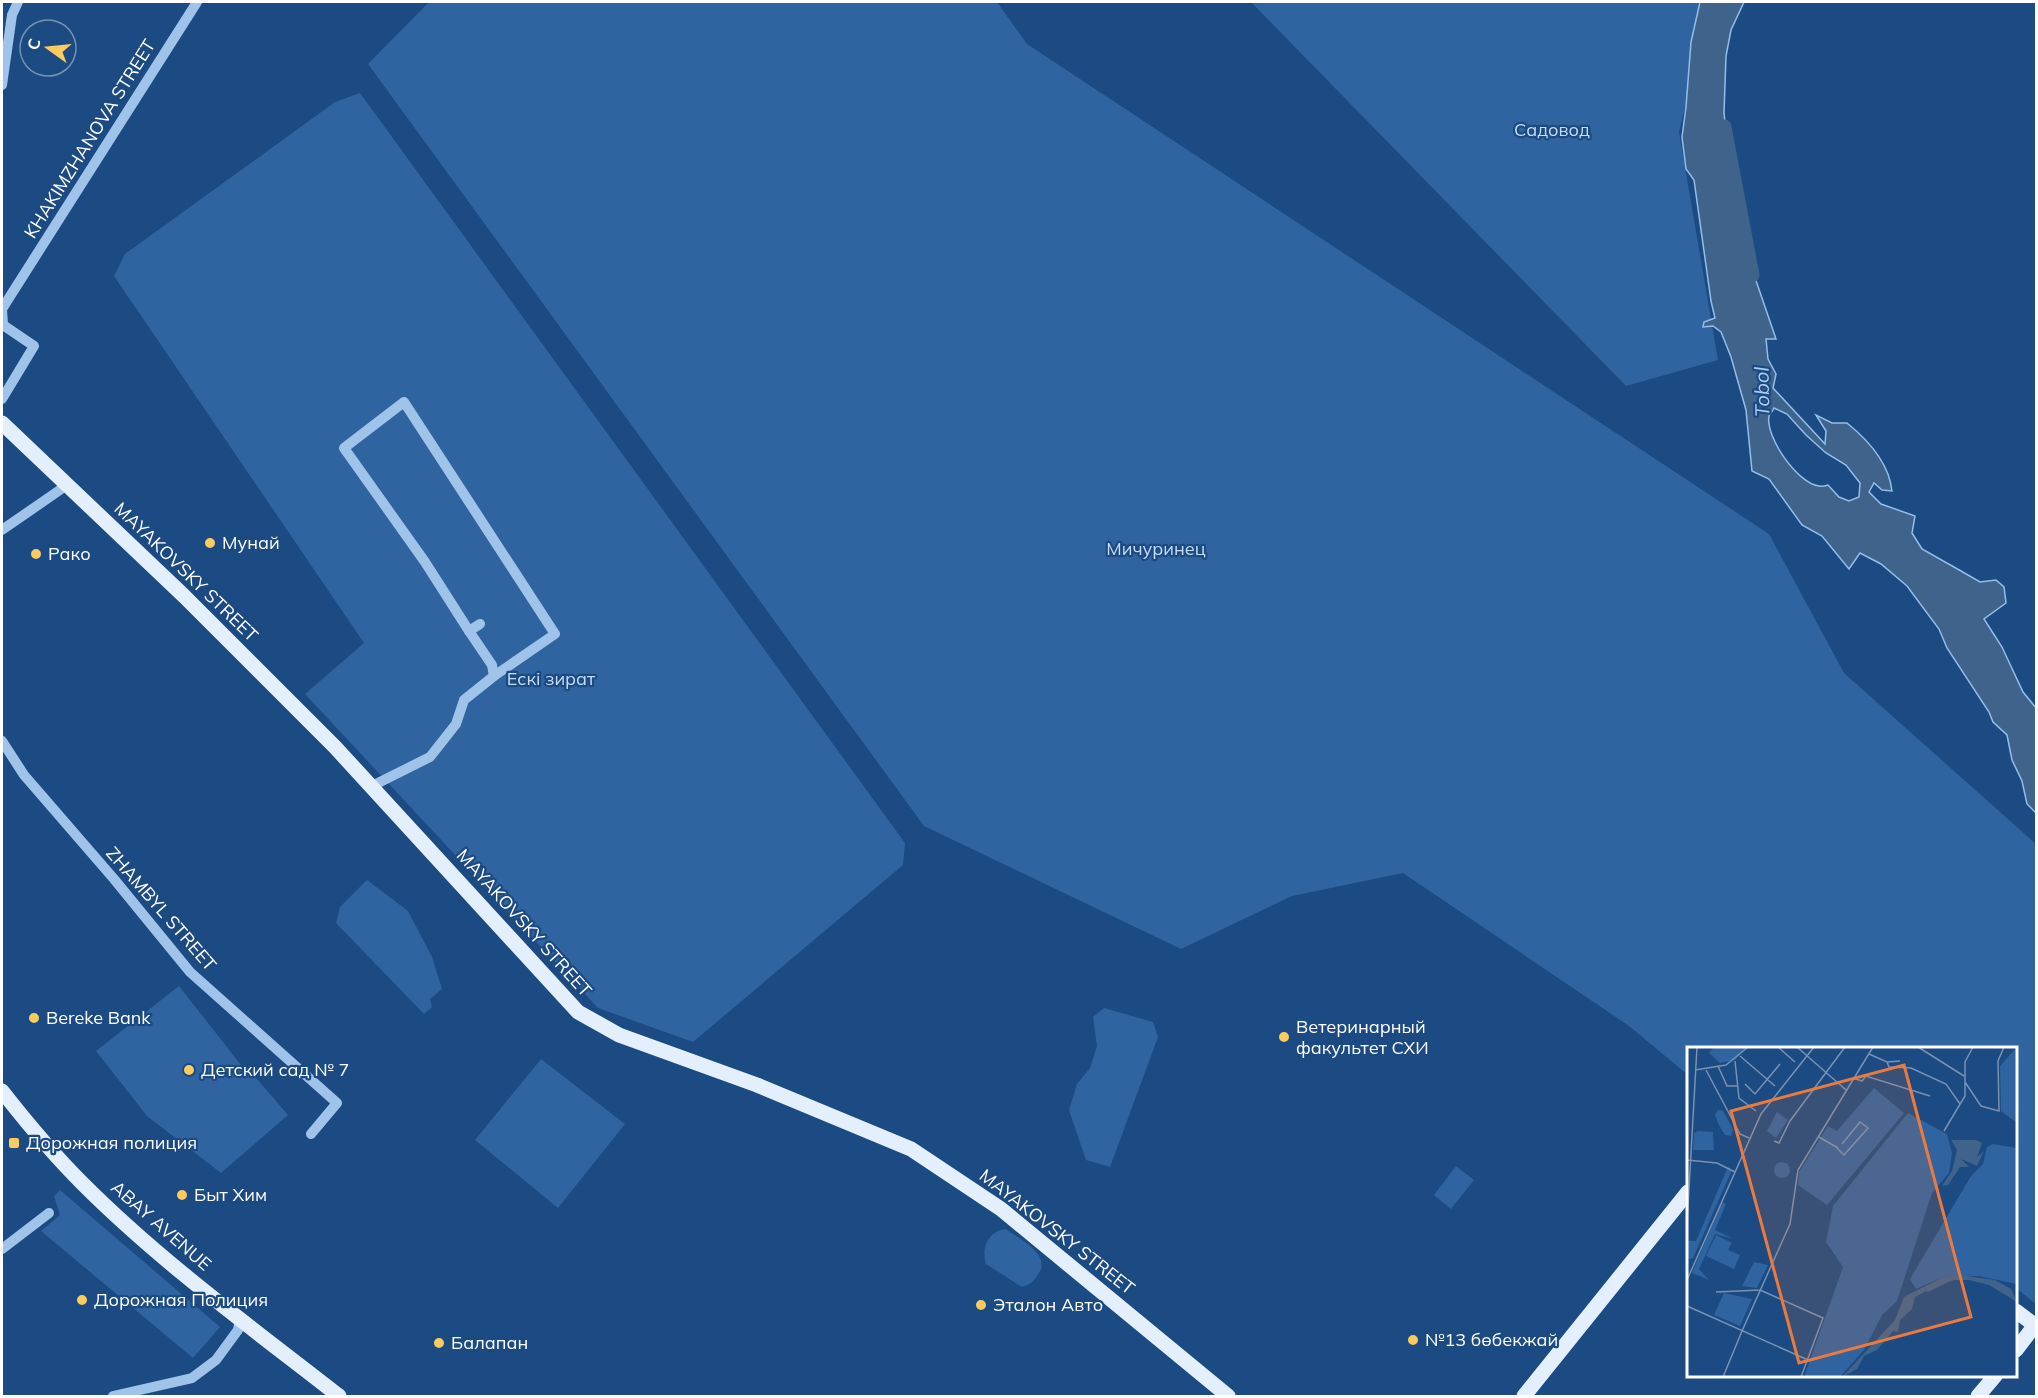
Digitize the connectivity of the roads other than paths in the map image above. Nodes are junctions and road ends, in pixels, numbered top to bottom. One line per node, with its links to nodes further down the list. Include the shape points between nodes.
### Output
1 (18, 2): 3 (street, via 12,15)
2 (197, 2): 4 (street, KHAKIMZHANOVA STREET, via 2,309 3,325 34,346)
3 (2, 85)
4 (2, 399)
5 (2, 423): 6 (main road, MAYAKOVSKY STREET)
6 (68, 485): 7 (street); 12 (main road, MAYAKOVSKY STREET)
7 (2, 530)
8 (480, 624): 9 (street)
9 (469, 631): 10 (street, via 492,665); 10 (street, via 345,448 404,402 555,634)
10 (494, 676): 12 (street, via 464,700 456,724 430,757)
11 (2, 741): 15 (street, ZHAMBYL STREET, via 24,775 190,972 337,1103)
12 (372, 786): 27 (main road, MAYAKOVSKY STREET, via 578,1012 619,1035 757,1085 911,1149 1001,1209)
13 (2, 1091): 20 (main road, ABAY AVENUE, via 82,1183)
14 (2, 1107): 20 (main road, ABAY AVENUE, via 84,1198 126,1237)
15 (311, 1134)
16 (1687, 1194): 28 (main road)
17 (49, 1213): 18 (street)
18 (2, 1248)
19 (2017, 1312): 21 (main road)
20 (239, 1325): 24 (street, via 216,1360 192,1378); 25 (main road, ABAY AVENUE); 26 (main road, ABAY AVENUE)
21 (2036, 1326): 22 (main road)
22 (2017, 1349)
23 (1994, 1377): 29 (main road)
24 (113, 1396)
25 (322, 1396)
26 (339, 1396)
27 (1228, 1396)
28 (1524, 1396)
29 (1978, 1396)

